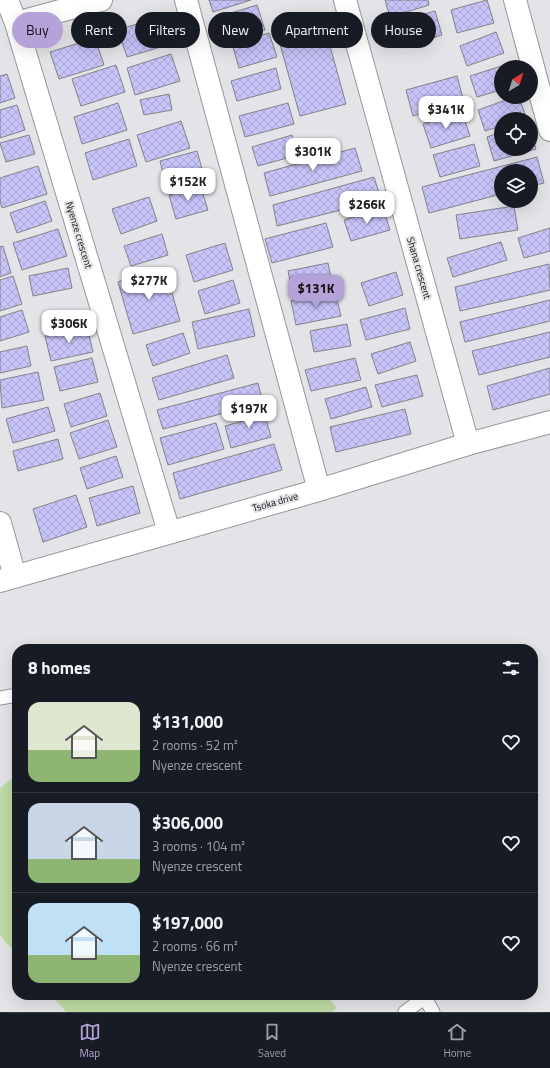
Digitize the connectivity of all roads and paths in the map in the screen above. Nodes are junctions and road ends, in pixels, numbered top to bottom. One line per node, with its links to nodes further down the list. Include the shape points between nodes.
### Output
1 (7, 0): 7 (street, Nyenze crescent)
2 (101, 0): 6 (street)
3 (186, 0): 12 (street)
4 (345, 0): 11 (street, Shana crescent)
5 (515, 0): 9 (street)
6 (57, 12)
7 (12, 13)
8 (24, 48): 14 (street, Nyenze crescent)
9 (550, 130)
10 (550, 422): 11 (street, Tsoka drive)
11 (468, 444): 12 (street, Tsoka drive)
12 (319, 490): 14 (street, Tsoka drive)
13 (0, 524): 15 (street)
14 (169, 532): 15 (street, Tsoka drive)
15 (8, 579)
16 (12, 696): 17 (lane)
17 (0, 698)
18 (419, 1000): 20 (lane)
19 (425, 1000): 21 (lane)
20 (405, 1012)
21 (433, 1012)

